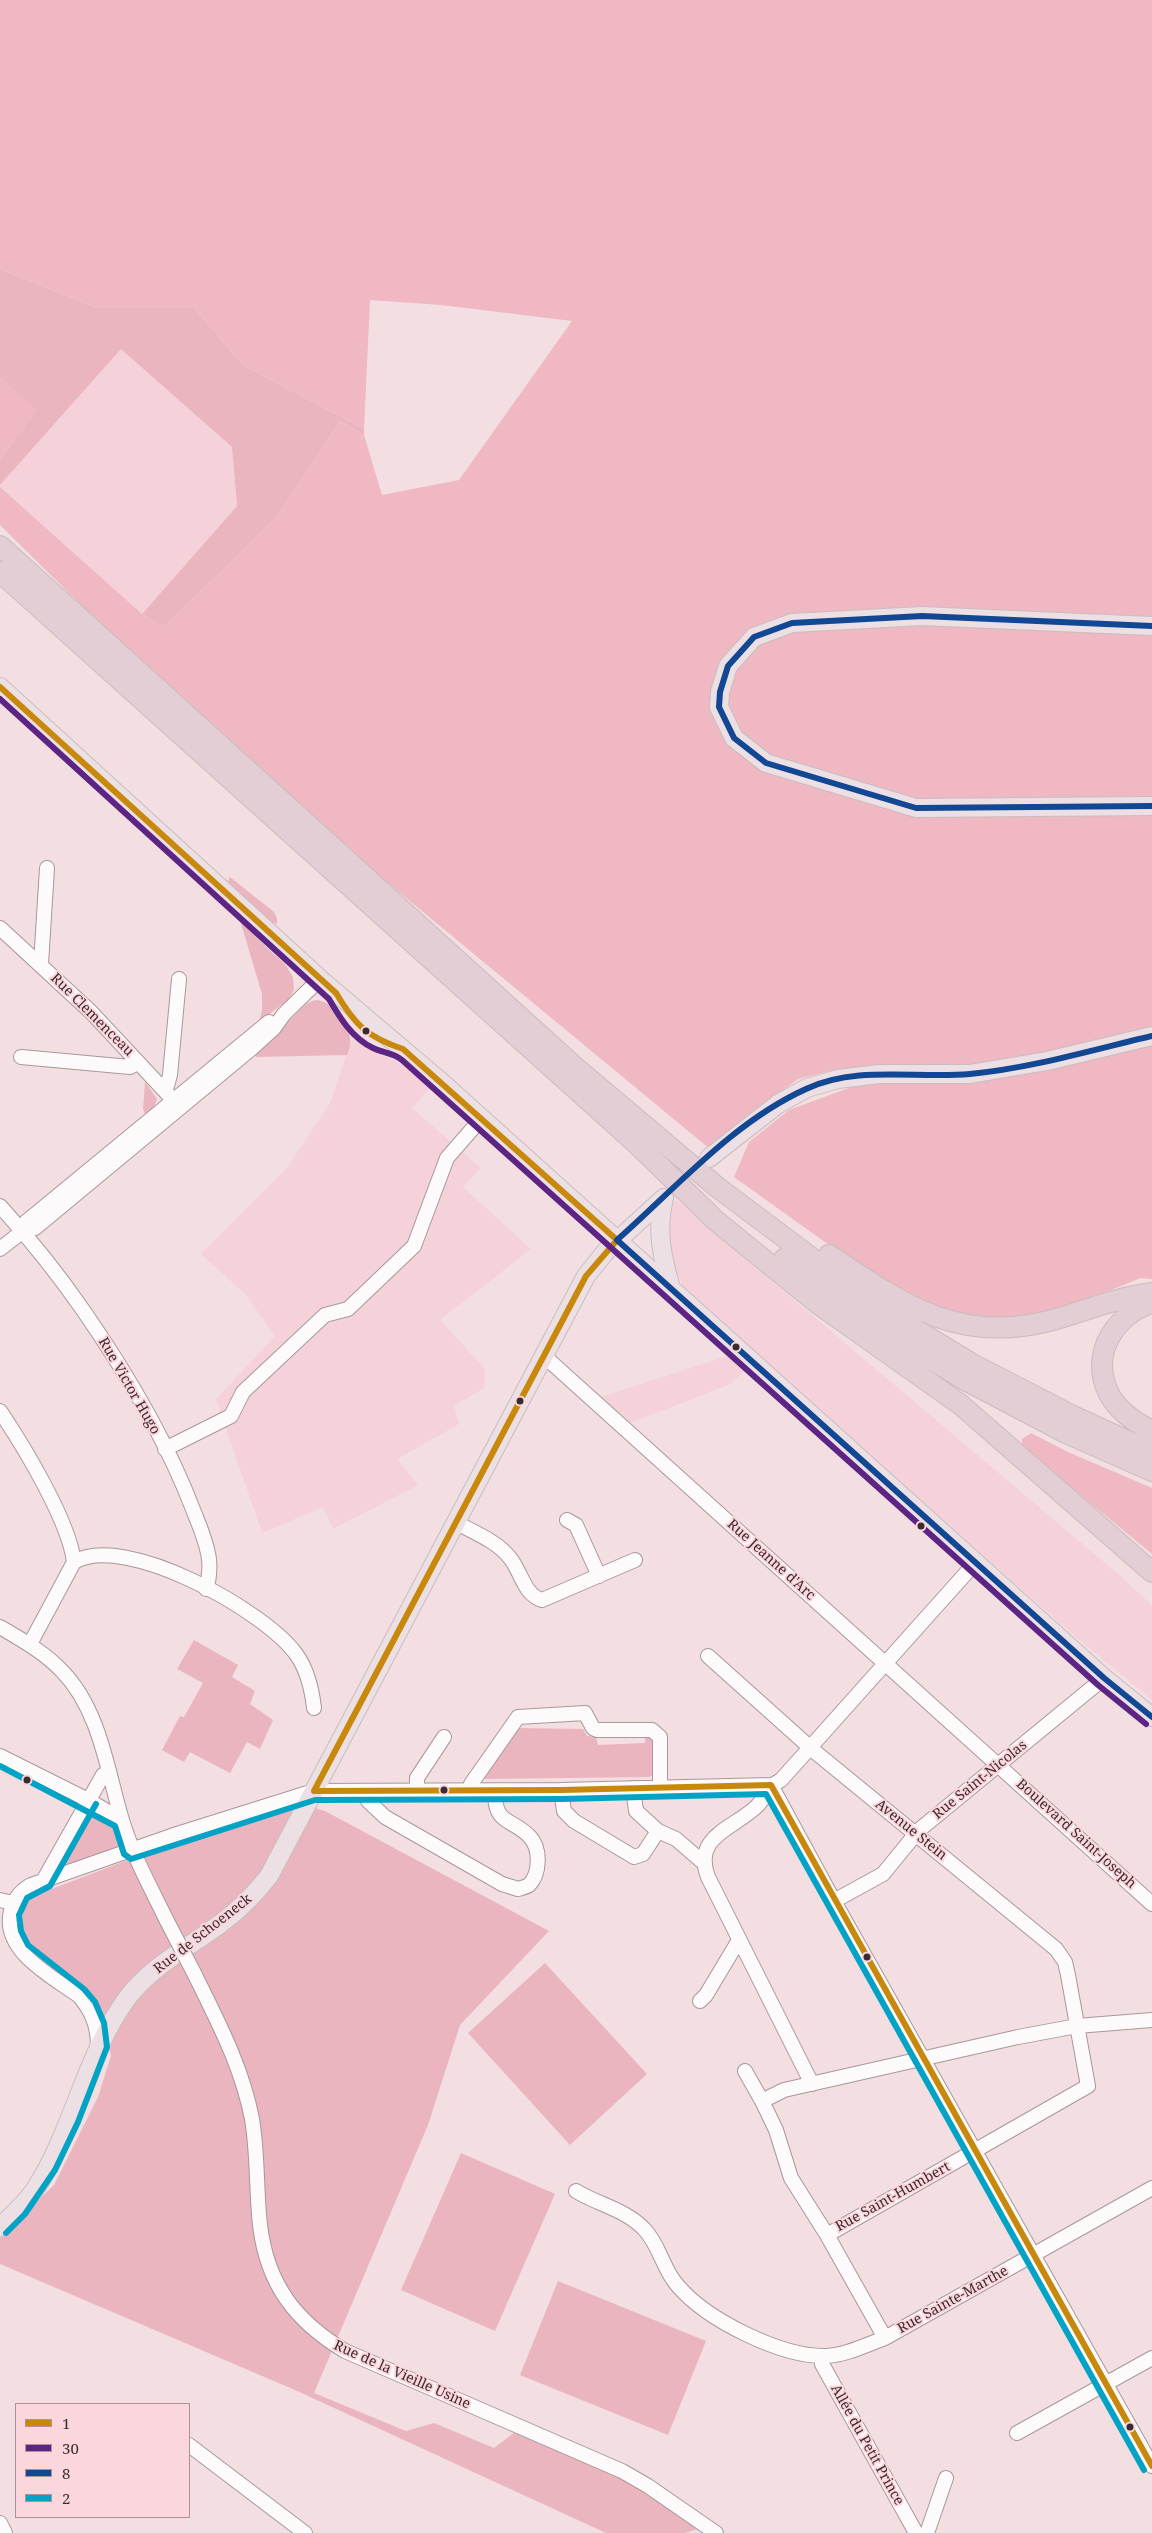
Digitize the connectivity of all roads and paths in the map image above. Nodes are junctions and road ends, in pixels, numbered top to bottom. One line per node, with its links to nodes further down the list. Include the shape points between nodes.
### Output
1 (0, 546): 20 (highway, via 576,1068)
2 (0, 572): 18 (highway)
3 (1152, 626): 5 (main road, via 922,616 792,623 754,637 728,666 719,707 734,738 766,763 916,808)
4 (0, 687): 12 (main road)
5 (1152, 806)
6 (47, 868): 10 (street)
7 (0, 928): 9 (street, Rue Clemenceau)
8 (0, 944): 9 (street)
9 (21, 945): 10 (street, Rue Clemenceau)
10 (41, 964): 15 (street, Rue Clemenceau)
11 (179, 979): 16 (street, via 167,1086)
12 (320, 979): 16 (street, via 269,1033 196,1087); 17 (main road)
13 (1152, 1036): 19 (main road, via 1047,1061 970,1074 880,1074 838,1079 807,1088 778,1104)
14 (21, 1057): 15 (street, via 130,1066)
15 (138, 1062): 16 (street, Rue Clemenceau)
16 (172, 1098): 22 (street, via 138,1135 80,1184 35,1228)
17 (481, 1119): 23 (main road); 31 (street, via 447,1158 414,1246 348,1309 326,1315 243,1392 231,1416)
18 (637, 1144): 33 (highway, via 708,1202 862,1317 965,1380 1066,1433); 39 (highway, via 715,1220 817,1303 961,1405)
19 (709, 1158)
20 (717, 1187): 26 (highway, via 906,1303 937,1318 964,1325 995,1329 1036,1324); 32 (highway, via 873,1304 974,1365 1072,1416)
21 (0, 1206): 22 (street, Rue Victor Hugo)
22 (22, 1231): 24 (street); 31 (street, Rue Victor Hugo, via 82,1308)
23 (617, 1240): 25 (main road); 25 (main road, Rue de Schoeneck, via 664,1198 659,1233); 28 (main road, Rue de Schoeneck, via 586,1276)
24 (0, 1249)
25 (671, 1288): 37 (main road)
26 (1152, 1293)
27 (1152, 1303): 30 (highway, via 1135,1310 1116,1326 1102,1362 1106,1387 1118,1407)
28 (543, 1356): 35 (main road, Rue de Schoeneck); 45 (street, Rue Jeanne d'Arc)
29 (0, 1411): 38 (street, via 60,1520 72,1548)
30 (1152, 1431)
31 (165, 1450): 41 (street, Rue Victor Hugo, via 205,1541 210,1560)
32 (1152, 1452)
33 (1152, 1472)
34 (567, 1520): 40 (street, via 576,1525)
35 (455, 1522): 40 (street, via 504,1550 535,1598 546,1600); 61 (main road, Rue de Schoeneck)
36 (635, 1560): 40 (street)
37 (976, 1562): 45 (street); 46 (main road)
38 (71, 1566): 41 (street, via 84,1556 130,1558); 43 (street)
39 (1152, 1572)
40 (599, 1576)
41 (206, 1589): 47 (street, via 249,1611 285,1641 307,1674)
42 (0, 1627): 43 (street, Rue de la Vieille Usine)
43 (30, 1644): 53 (street, Rue de la Vieille Usine, via 62,1671 75,1687 100,1737)
44 (708, 1656): 50 (street, Avenue Stein)
45 (886, 1663): 50 (street); 52 (street, Rue Jeanne d'Arc)
46 (1104, 1678): 48 (main road); 52 (street, Rue Saint-Nicolas)
47 (314, 1708)
48 (1152, 1717)
49 (444, 1738): 59 (street, via 417,1778)
50 (811, 1748): 54 (street, via 781,1780); 66 (street, Avenue Stein)
51 (0, 1756): 63 (street)
52 (999, 1765): 66 (street, Rue Saint-Nicolas); 72 (street, Boulevard Saint-Joseph)
53 (109, 1770): 63 (street); 64 (street, Rue de la Vieille Usine)
54 (771, 1785): 56 (street); 68 (street, via 757,1806 710,1842 705,1852); 70 (street)
55 (633, 1788): 56 (street); 58 (street); 65 (street, via 636,1811)
56 (660, 1788): 60 (street, via 660,1738 652,1730 597,1730 586,1713 518,1717 474,1778)
57 (495, 1790): 58 (street); 60 (street); 62 (street, via 494,1800 499,1814 530,1837 536,1847 537,1872 528,1885 518,1889 502,1884 385,1817 368,1801)
58 (561, 1790): 65 (street, via 564,1811 574,1822 634,1857 642,1854)
59 (416, 1791): 60 (street); 62 (street)
60 (470, 1791)
61 (314, 1792): 62 (street); 67 (street); 77 (main road, Rue de Schoeneck, via 269,1876 255,1894 219,1925 143,1980 116,2014)
62 (366, 1792)
63 (88, 1800): 64 (street); 69 (street)
64 (122, 1820): 67 (street, Rue de la Vieille Usine)
65 (658, 1831): 68 (street, via 676,1839)
66 (916, 1834): 70 (street, Rue Saint-Nicolas, via 883,1874); 76 (street, Avenue Stein, via 1056,1949 1066,1969)
67 (132, 1850): 69 (street); 99 (street, Rue de la Vieille Usine, bridge, via 221,2026 237,2065 256,2146 263,2242 272,2272 294,2310 319,2335 345,2351 622,2471)
68 (705, 1864): 73 (street)
69 (44, 1881): 71 (street)
70 (834, 1901): 78 (street)
71 (6, 1902): 77 (street, via 10,1925 21,1951 87,2005 96,2026)
72 (1152, 1904)
73 (739, 1940): 74 (street); 80 (street)
74 (700, 2001)
75 (1152, 2020): 76 (street)
76 (1077, 2026): 78 (street); 82 (street, Rue Saint-Humbert, via 1088,2086)
77 (98, 2046): 85 (main road, Rue de Schoeneck, via 46,2171 20,2208)
78 (922, 2059): 80 (street); 82 (street)
79 (745, 2071): 81 (street)
80 (812, 2084): 81 (street, via 784,2090)
81 (762, 2101): 86 (street, via 779,2137 791,2178)
82 (974, 2151): 86 (street, Rue Saint-Humbert); 87 (street)
83 (1152, 2188): 87 (street, Rue Sainte-Marthe)
84 (576, 2191): 89 (street, Rue Sainte-Marthe, via 623,2213 645,2230 676,2285 703,2308 763,2341)
85 (0, 2227)
86 (826, 2234): 88 (street)
87 (1033, 2255): 88 (street, Rue Sainte-Marthe); 91 (street)
88 (884, 2338): 89 (street, Rue Sainte-Marthe, via 840,2354)
89 (821, 2356): 100 (street, Allée du Petit Prince, via 822,2364)
90 (1152, 2358): 91 (street)
91 (1106, 2383): 92 (street); 94 (street)
92 (1017, 2433)
93 (190, 2446): 98 (street)
94 (1152, 2466)
95 (946, 2478): 101 (street)
96 (0, 2523): 97 (street)
97 (5, 2533)
98 (305, 2533)
99 (716, 2533)
100 (916, 2533)
101 (927, 2533)

